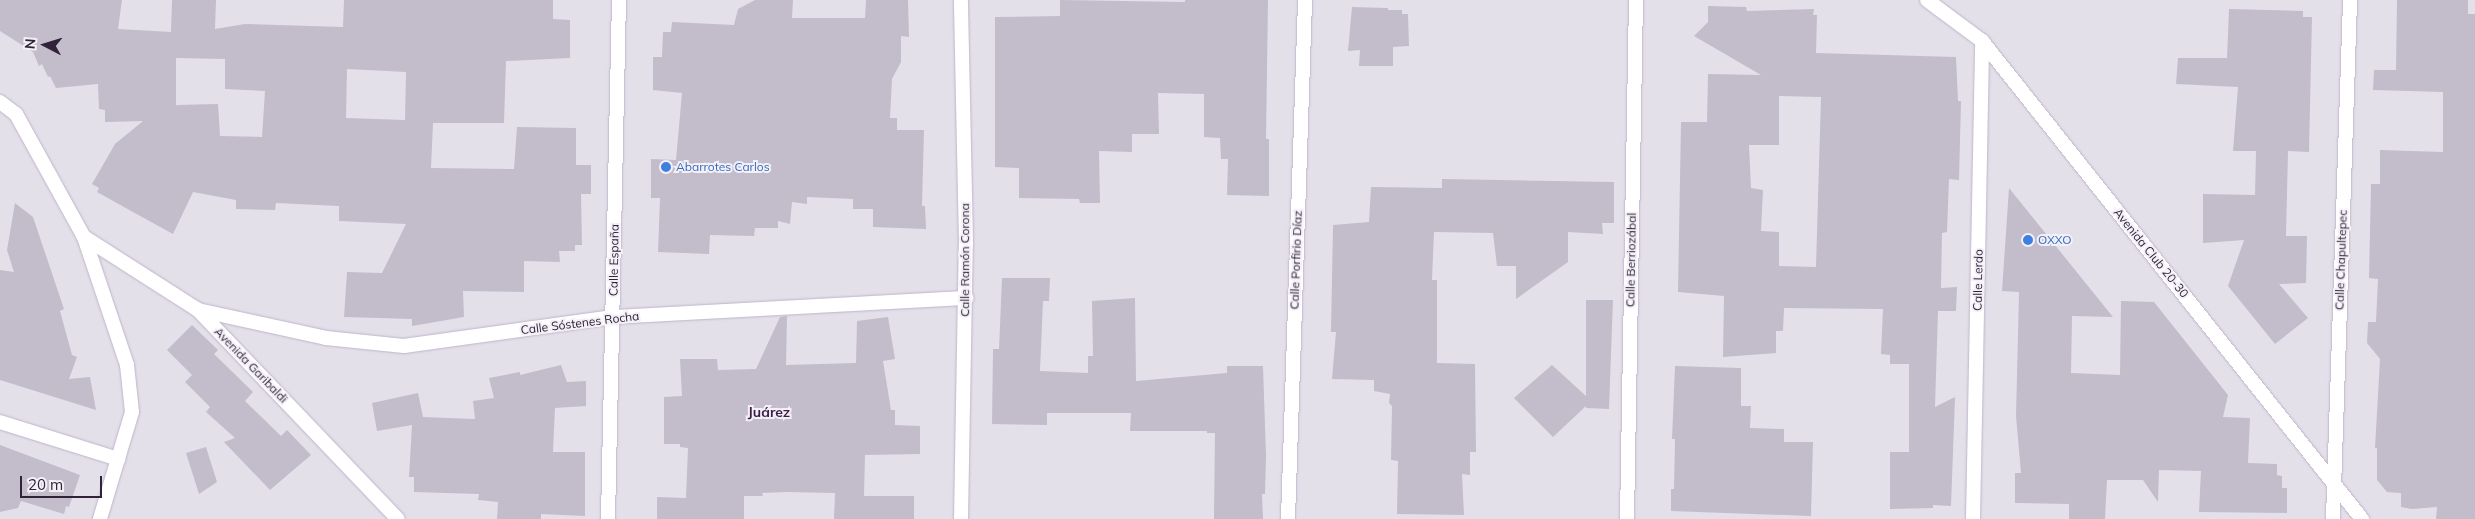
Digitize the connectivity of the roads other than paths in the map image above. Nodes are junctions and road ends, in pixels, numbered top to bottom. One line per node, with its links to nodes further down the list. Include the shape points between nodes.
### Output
1 (619, 0): 12 (street, Calle España)
2 (961, 0): 10 (street, Calle Ramón Corona)
3 (1305, 0): 20 (street, Calle Porfirio Díaz)
4 (1636, 0): 21 (street, Calle Berriozábal)
5 (1927, 0): 7 (street, Avenida Club 20-30)
6 (2350, 0): 15 (street, Calle Chapultepec)
7 (1982, 41): 15 (street, Avenida Club 20-30); 22 (street, Calle Lerdo)
8 (0, 102): 9 (street, via 16,114)
9 (84, 236): 11 (street, Avenida Garibaldi); 14 (street, via 127,365 132,412)
10 (966, 298): 12 (street, Calle Sóstenes Rocha); 19 (street, Calle Ramón Corona)
11 (198, 310): 12 (street, Calle Sóstenes Rocha, via 326,338 404,346); 17 (street, Avenida Garibaldi)
12 (613, 317): 18 (street, Calle España)
13 (0, 422): 14 (street)
14 (118, 459): 16 (street)
15 (2334, 483): 23 (street, Calle Chapultepec); 24 (street, Avenida Club 20-30)
16 (100, 519)
17 (398, 519)
18 (608, 519)
19 (960, 519)
20 (1288, 519)
21 (1627, 519)
22 (1973, 519)
23 (2333, 519)
24 (2362, 519)

